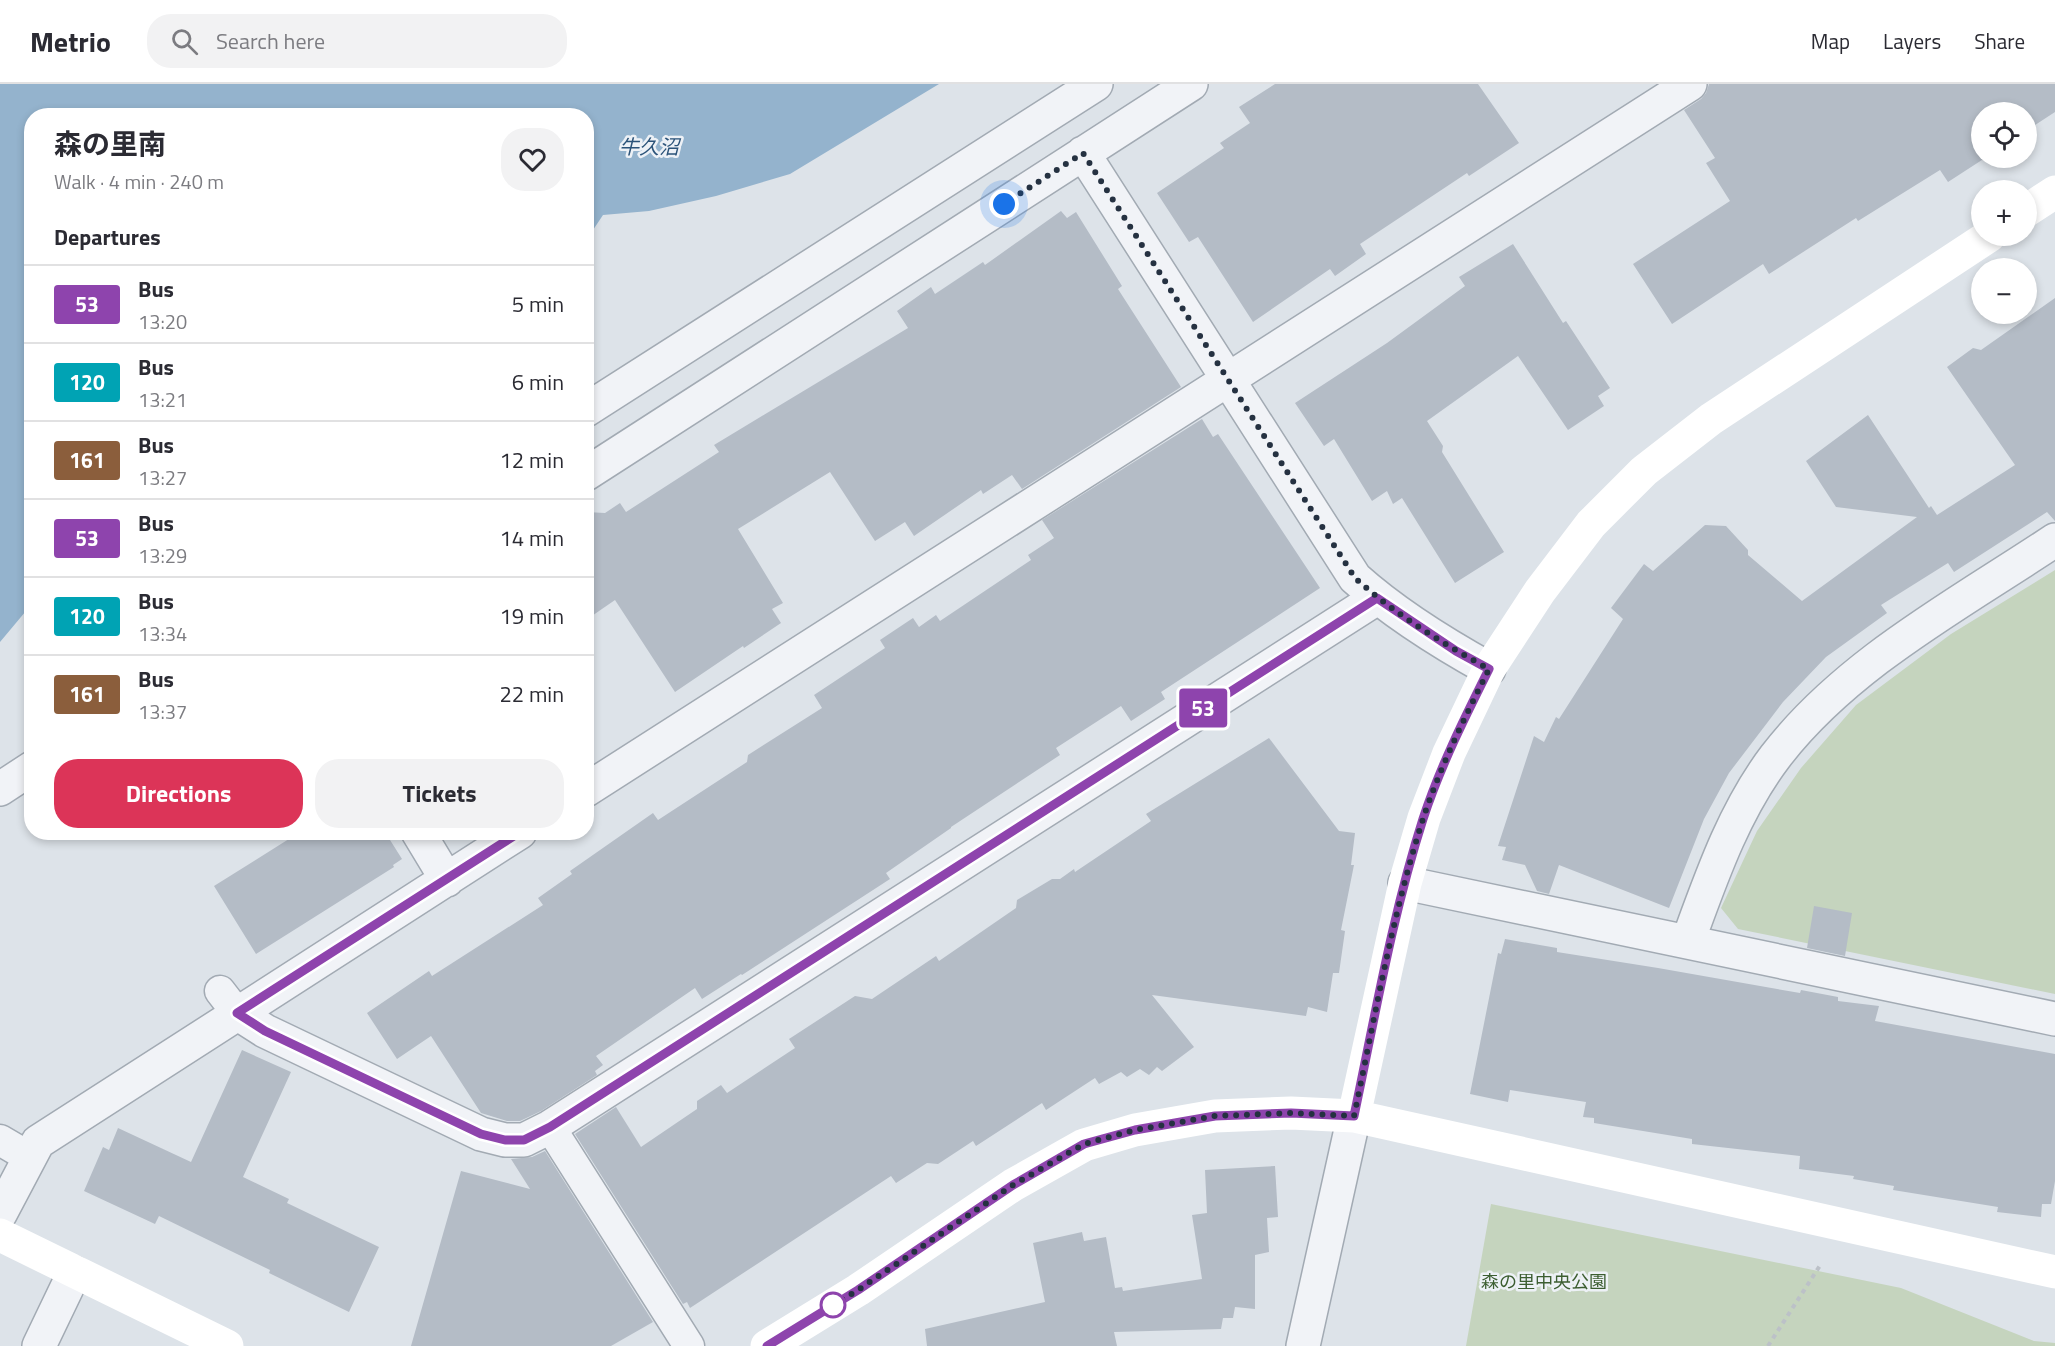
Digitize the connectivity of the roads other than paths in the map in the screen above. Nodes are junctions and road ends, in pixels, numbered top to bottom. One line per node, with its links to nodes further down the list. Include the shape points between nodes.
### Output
1 (1096, 84): 9 (street)
2 (1191, 84): 4 (street)
3 (1690, 84): 8 (street)
4 (1083, 153): 8 (street); 10 (street)
5 (2055, 192): 6 (street)
6 (2037, 204)
7 (1974, 246): 13 (street, via 1711,419 1644,471 1591,524 1540,591)
8 (1226, 379): 12 (street, via 1355,578); 15 (street)
9 (594, 405)
10 (594, 469)
11 (2055, 540): 21 (street, via 1904,639 1856,675 1814,714 1775,757 1743,810 1716,866)
12 (1377, 598): 13 (street); 25 (street)
13 (1489, 669): 20 (street, via 1449,753)
14 (24, 773): 16 (street)
15 (594, 785)
16 (0, 789)
17 (423, 840): 19 (street)
18 (508, 840): 19 (street)
19 (447, 880): 22 (street)
20 (1405, 883): 21 (street); 24 (street)
21 (1688, 941): 23 (street)
22 (229, 1002): 25 (street, via 265,1031 481,1134 524,1140); 27 (street, via 38,1142)
23 (2055, 1019)
24 (1354, 1116): 31 (street); 35 (street, via 1215,1116 1135,1130 1084,1144 1013,1185); 36 (street)
25 (550, 1127): 34 (lane)
26 (0, 1140): 27 (lane)
27 (29, 1157): 28 (street)
28 (0, 1214)
29 (0, 1235): 30 (street)
30 (74, 1272): 32 (street); 33 (street)
31 (2055, 1272)
32 (39, 1346)
33 (228, 1346)
34 (689, 1346)
35 (767, 1346)
36 (1303, 1346)

